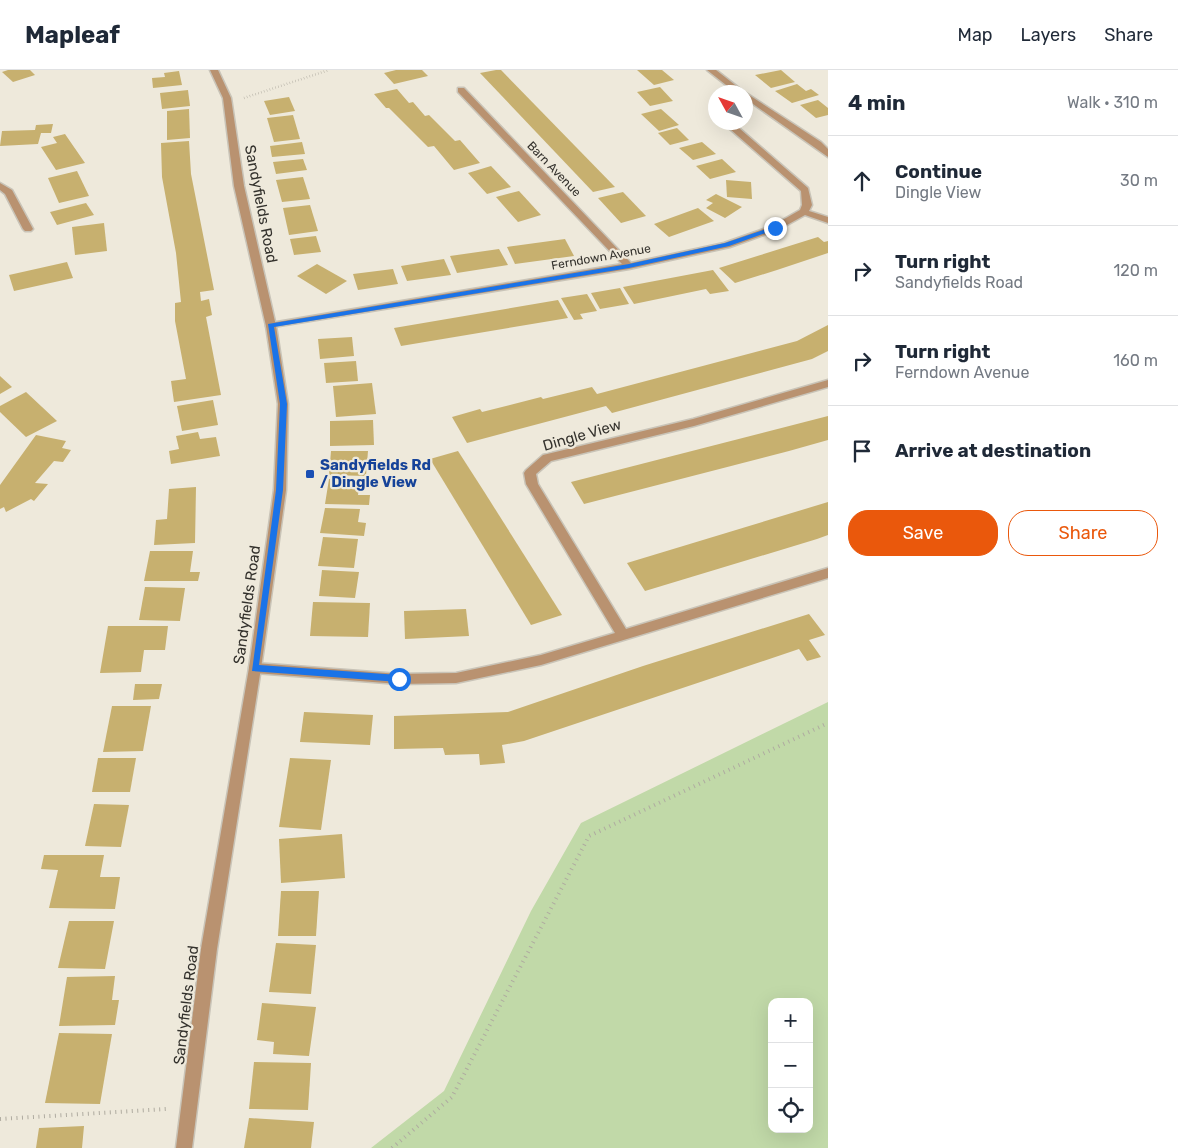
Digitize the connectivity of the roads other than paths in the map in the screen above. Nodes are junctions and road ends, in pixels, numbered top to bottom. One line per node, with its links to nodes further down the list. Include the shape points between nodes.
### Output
1 (214, 70): 13 (street, Sandyfields Road, via 227,98 238,186)
2 (711, 70): 3 (street)
3 (731, 85)
4 (461, 90): 12 (street, Barn Avenue)
5 (753, 101): 7 (street)
6 (735, 130): 9 (street, via 805,190 807,205)
7 (828, 154)
8 (0, 186): 11 (street, via 9,192)
9 (804, 212): 10 (street); 12 (street, Ferndown Avenue, via 775,228 727,245)
10 (828, 220)
11 (28, 229)
12 (629, 266): 13 (street, Ferndown Avenue)
13 (271, 326): 17 (street, Sandyfields Road, via 283,404 280,471)
14 (828, 383): 16 (street, Dingle View, via 694,422 547,458 530,472 532,484)
15 (828, 573): 16 (street)
16 (624, 635): 17 (street, via 540,660 456,678 399,679)
17 (255, 668): 18 (street, Sandyfields Road, via 209,949)
18 (184, 1148)

